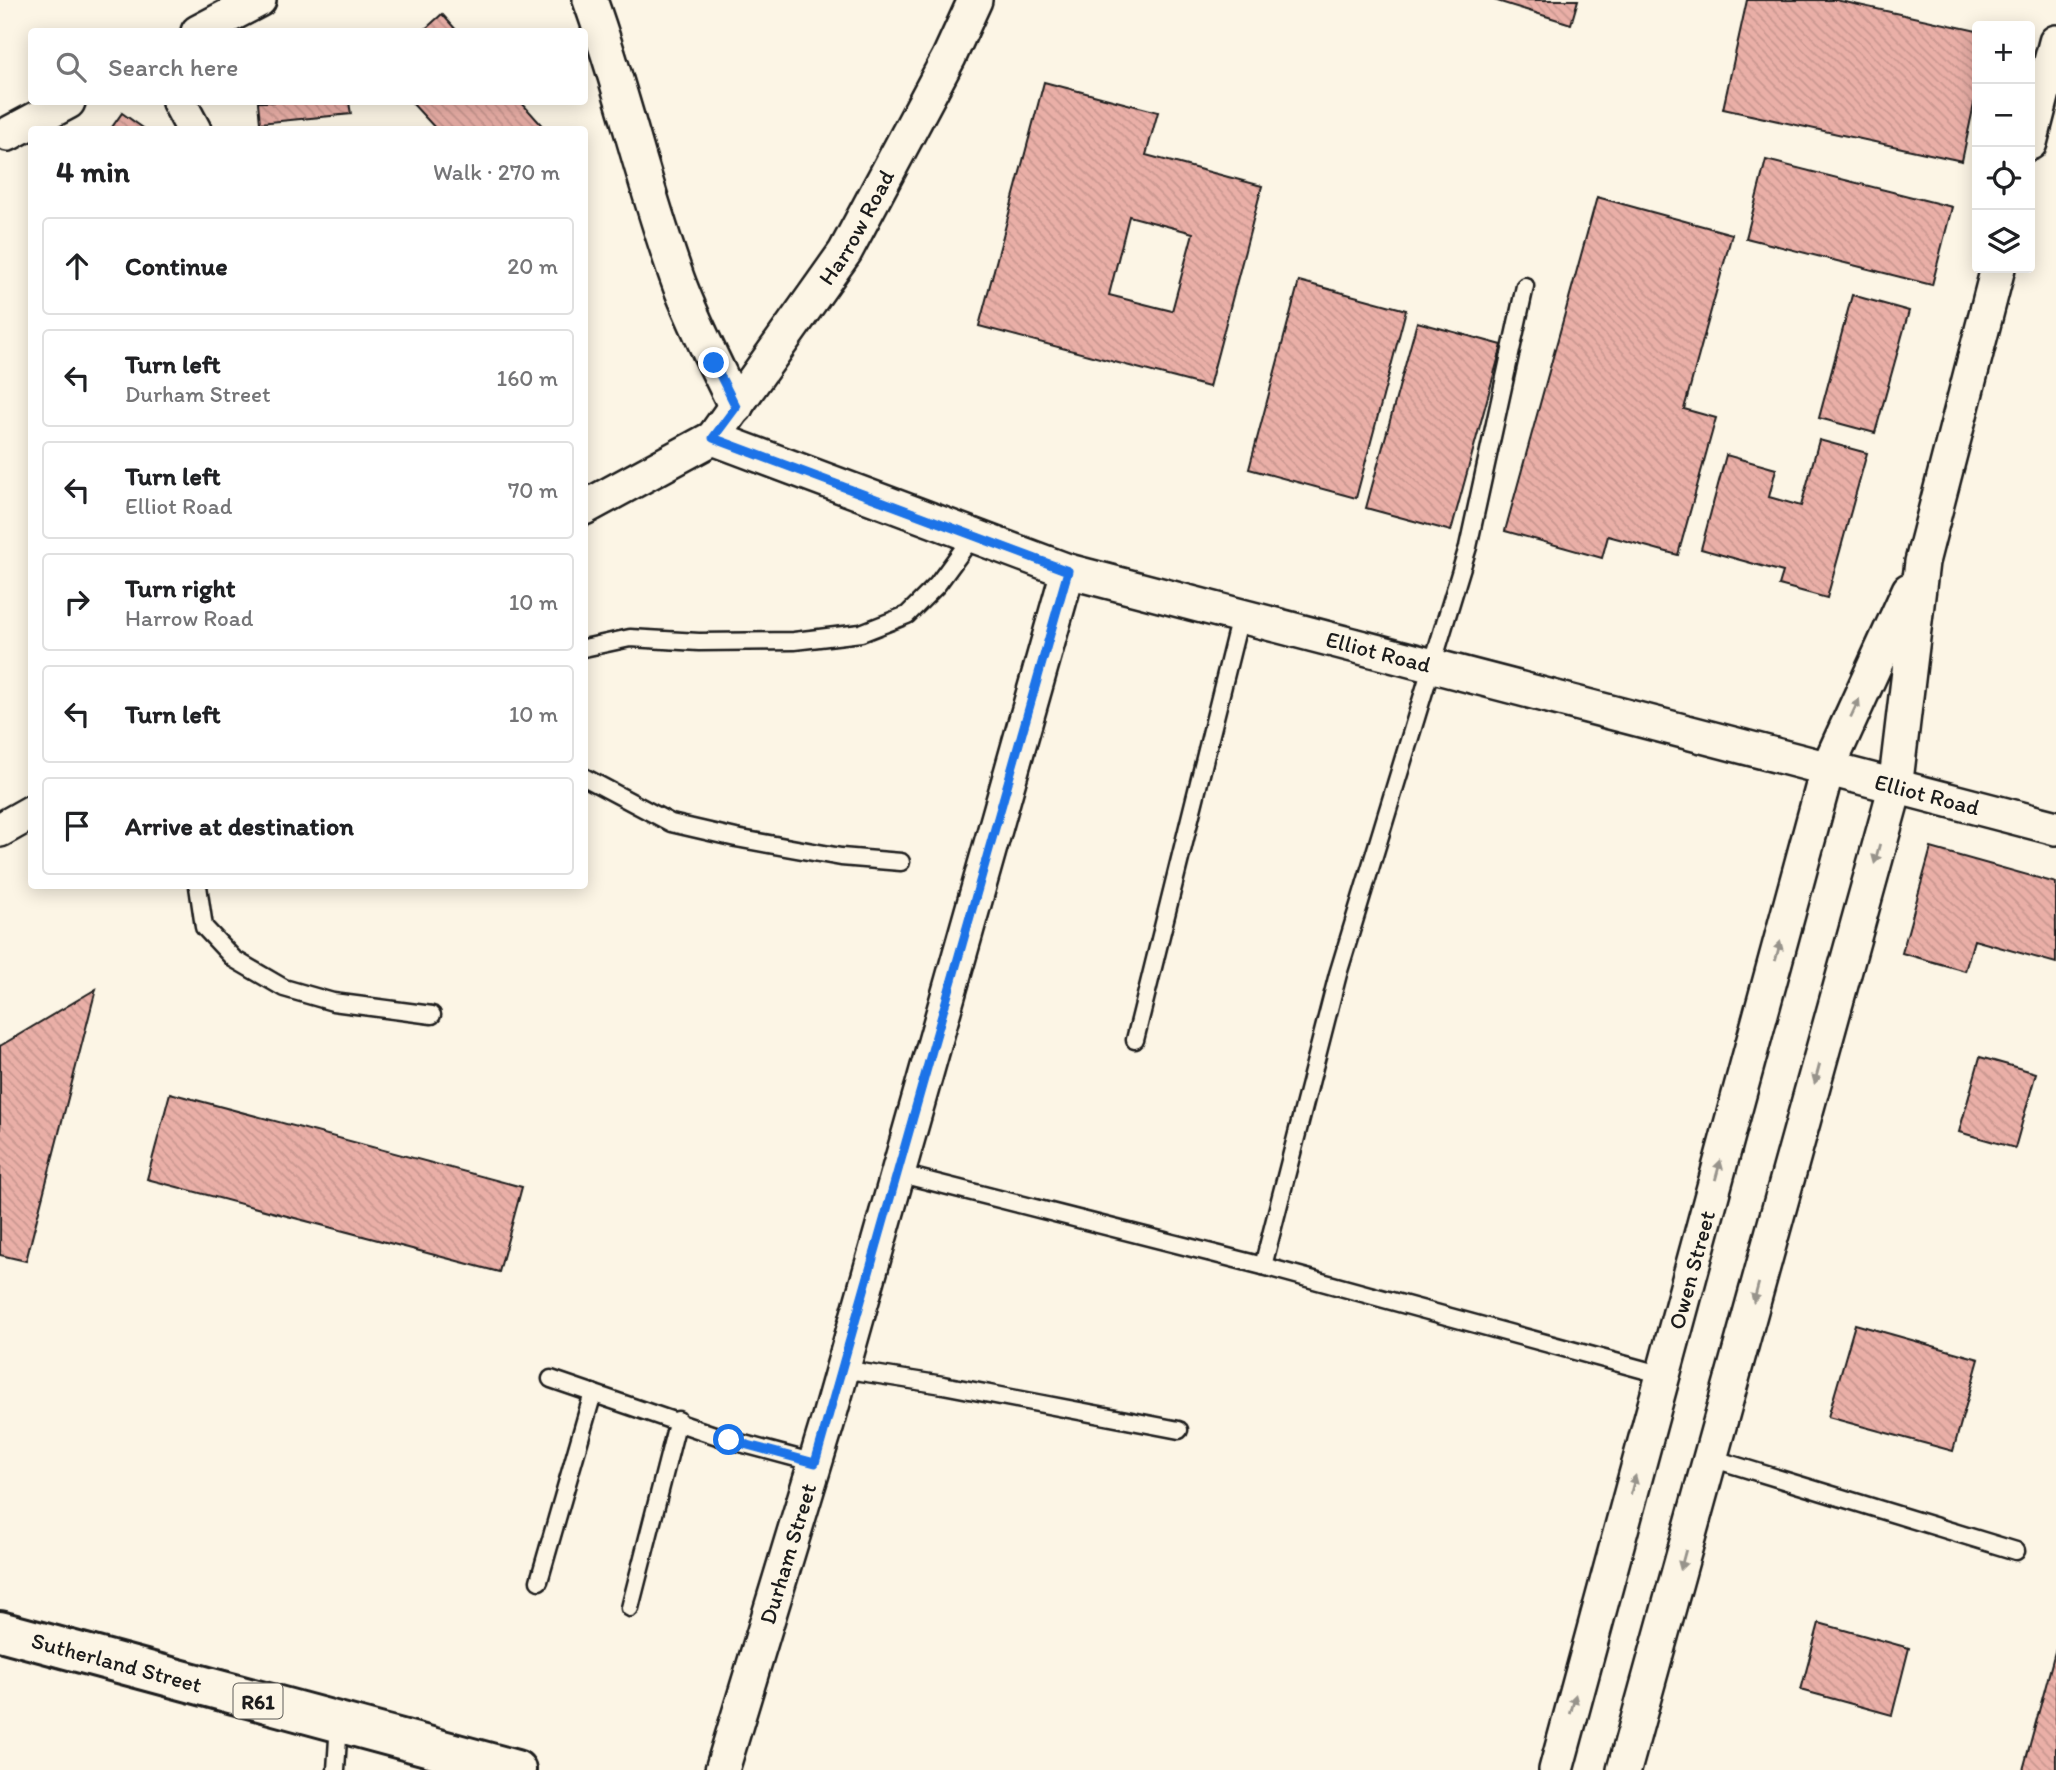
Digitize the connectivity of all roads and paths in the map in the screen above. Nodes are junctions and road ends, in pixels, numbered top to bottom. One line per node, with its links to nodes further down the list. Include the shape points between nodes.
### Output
1 (259, 0): 4 (street)
2 (590, 0): 13 (street, via 680,285)
3 (975, 0): 13 (street, Harrow Road, via 845,252)
4 (206, 28)
5 (2056, 42): 8 (street)
6 (62, 105): 10 (street)
7 (181, 105): 9 (street)
8 (2035, 124)
9 (192, 126)
10 (9, 134)
11 (1997, 273): 17 (street)
12 (1525, 286): 21 (lane, via 1468,547)
13 (736, 407): 14 (street, Harrow Road)
14 (713, 438): 15 (street); 16 (street, Elliot Road)
15 (588, 506)
16 (973, 536): 18 (street, Elliot Road); 20 (lane, via 937,585 907,615 861,633 794,641 629,638)
17 (1922, 562): 22 (street, Owen Street, one-way to 17); 24 (street)
18 (1068, 571): 19 (street, Elliot Road); 32 (street, Durham Street)
19 (1240, 617): 21 (street, Elliot Road); 31 (lane)
20 (588, 647)
21 (1431, 668): 22 (street, Elliot Road); 33 (lane, via 1338,974)
22 (1827, 770): 24 (street, Elliot Road); 35 (street, Owen Street, one-way to 22)
23 (588, 779): 28 (lane, via 671,822 841,857)
24 (1895, 789): 26 (street, Elliot Road); 40 (street, one-way to 40)
25 (28, 814): 27 (street)
26 (2056, 828)
27 (0, 830)
28 (901, 862)
29 (198, 889): 30 (lane, via 204,927 234,959 284,988 333,1002)
30 (432, 1015)
31 (1136, 1040)
32 (897, 1173): 33 (lane); 34 (street, Durham Street)
33 (1264, 1266): 35 (lane)
34 (842, 1369): 39 (lane); 41 (street, Durham Street)
35 (1663, 1375): 50 (street, Owen Street, one-way to 35)
36 (551, 1379): 37 (lane)
37 (593, 1393): 38 (lane); 43 (lane)
38 (678, 1420): 41 (lane, via 729,1440); 44 (lane)
39 (1179, 1430)
40 (1711, 1458): 42 (lane); 51 (street, one-way to 51)
41 (815, 1463): 49 (street, Durham Street)
42 (2016, 1551)
43 (539, 1581)
44 (630, 1608)
45 (0, 1632): 46 (main road, Sutherland Street / R61)
46 (339, 1722): 47 (lane); 48 (main road, Sutherland Street / R61)
47 (335, 1770)
48 (516, 1770)
49 (722, 1770)
50 (1556, 1770)
51 (1625, 1770)

